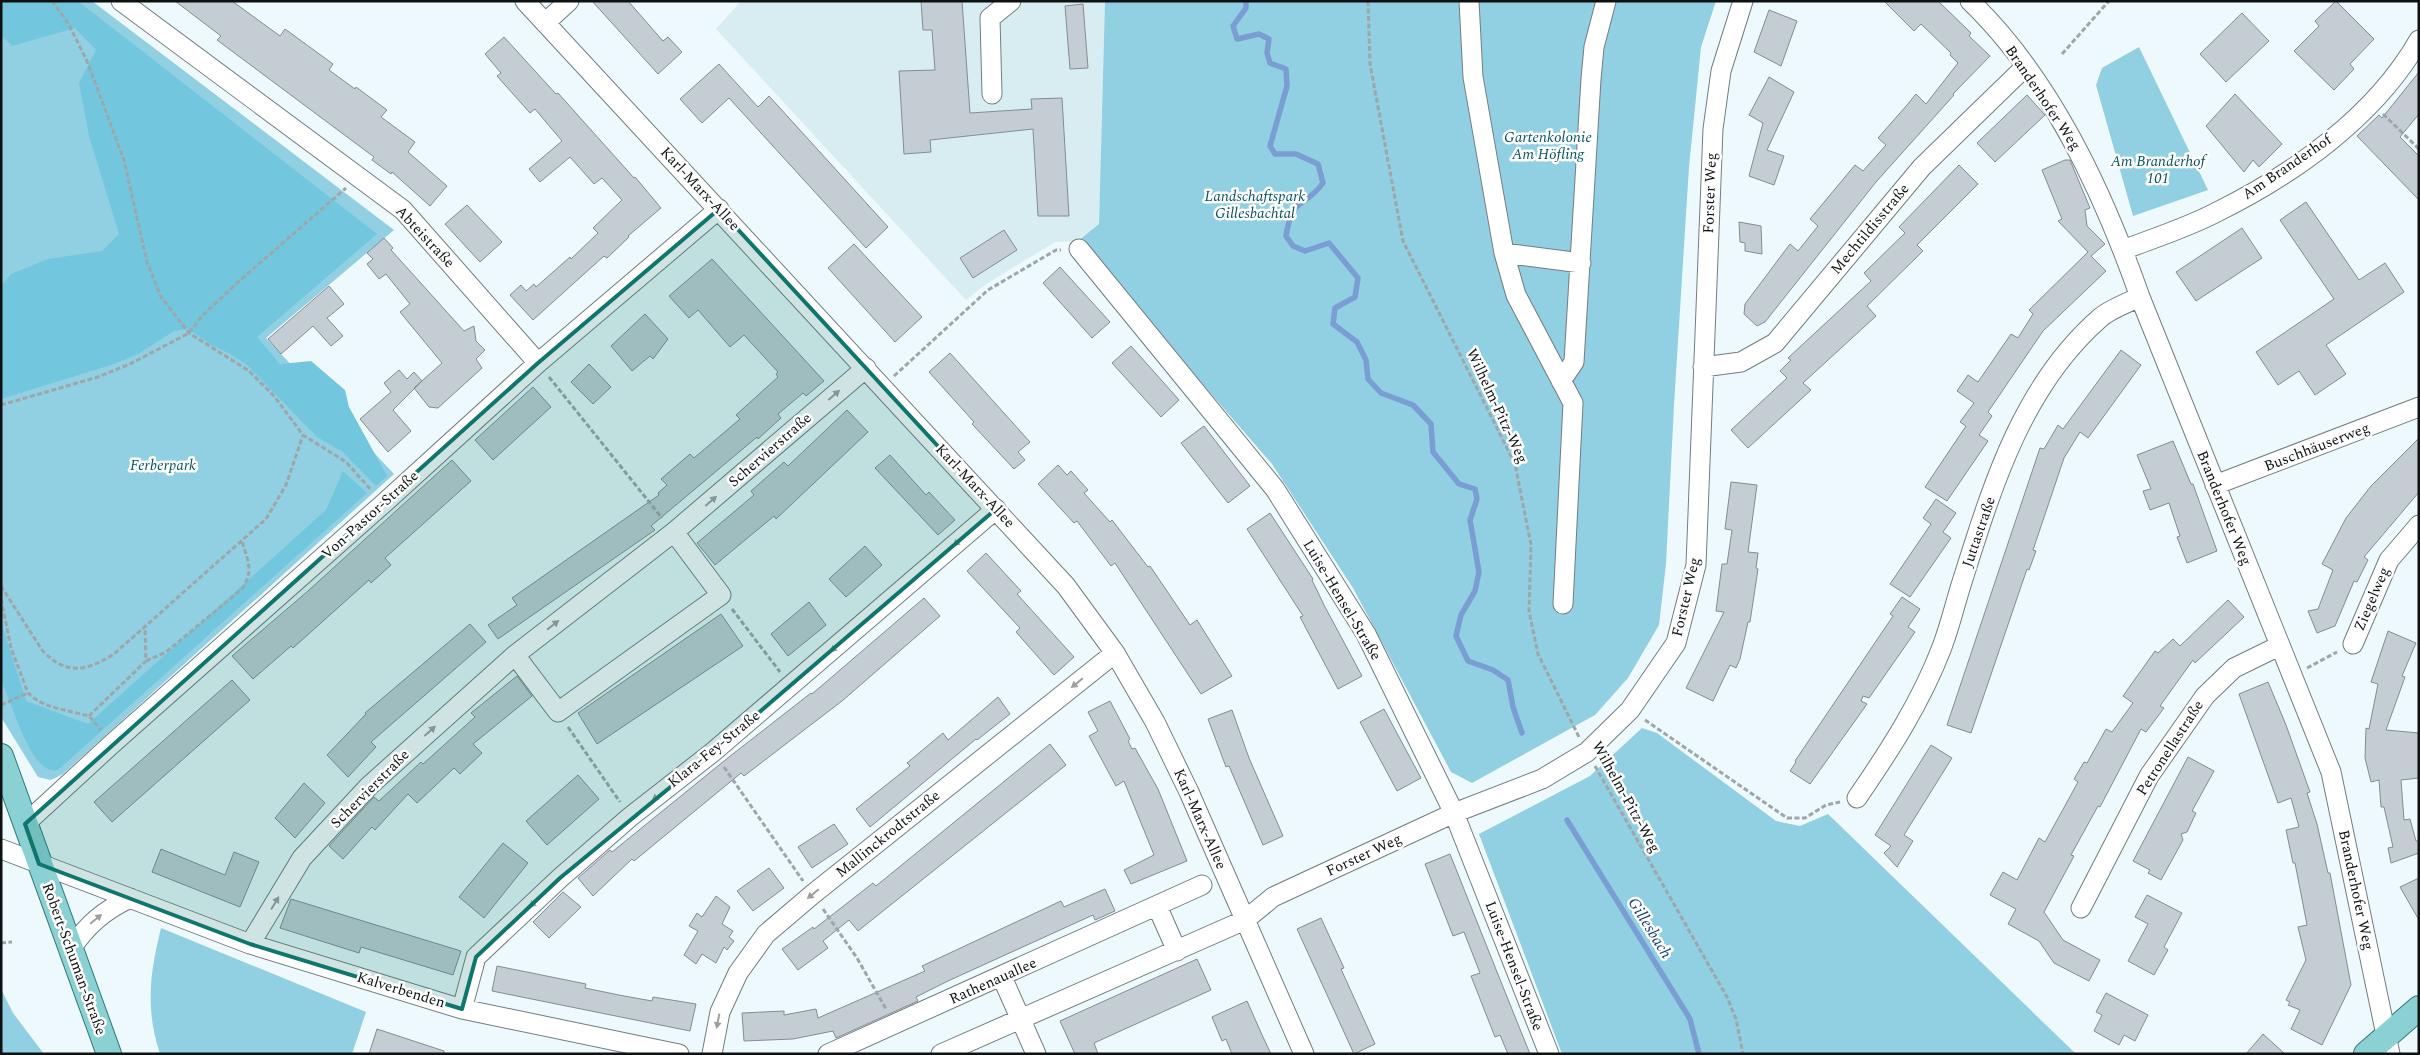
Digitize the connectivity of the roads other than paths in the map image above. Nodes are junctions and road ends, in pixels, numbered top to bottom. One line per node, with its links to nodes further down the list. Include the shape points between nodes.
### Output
1 (121, 1): 19 (street, Abteistraße, via 402,210)
2 (525, 1): 9 (street, Karl-Marx-Allee)
3 (569, 1): 9 (street)
4 (1011, 1): 12 (street, via 990,18)
5 (1469, 1): 16 (street, via 1473,77)
6 (1606, 1): 17 (street, via 1594,47)
7 (1743, 1): 20 (street, Forster Weg, via 1721,71 1713,129)
8 (1970, 1): 11 (street, Branderhofer Weg)
9 (545, 23): 13 (street, Karl-Marx-Allee)
10 (2419, 40): 15 (street, Am Branderhof, via 2372,104 2282,175 2215,214)
11 (2025, 67): 15 (street, Branderhofer Weg, via 2073,139); 20 (street, Mechtildisstraße, via 1922,167 1775,343 1741,362)
12 (992, 94)
13 (719, 209): 19 (street, Von-Pastor-Straße); 21 (street, Karl-Marx-Allee)
14 (1079, 249): 35 (street, Luise-Hensel-Straße, via 1275,489 1366,634)
15 (2123, 250): 18 (street, Branderhofer Weg)
16 (1504, 253): 17 (street); 22 (street, via 1516,295)
17 (1581, 263): 22 (street, via 1574,362)
18 (2140, 297): 24 (street, Branderhofer Weg); 34 (street, Juttastraße, via 2101,317 2037,392 2010,444 1942,647 1903,730)
19 (538, 363): 36 (street, Von-Pastor-Straße)
20 (1704, 367): 35 (street, Forster Weg, via 1696,565 1676,643 1630,710 1587,752 1542,779)
21 (866, 368): 25 (street, Karl-Marx-Allee); 27 (street, Schervierstraße, one-way to 21)
22 (1561, 381): 28 (street, via 1573,403)
23 (2419, 408): 24 (street, Buschhäuserweg)
24 (2215, 485): 30 (street, Branderhofer Weg)
25 (996, 509): 31 (street, Karl-Marx-Allee, via 1066,586); 49 (street, Klara-Fey-Straße, one-way to 49, via 791,686 560,878 476,957)
26 (2419, 525): 29 (street, Ziegelweg, via 2389,560)
27 (674, 532): 32 (street, Schervierstraße, one-way to 27); 32 (street, via 721,595 558,712)
28 (1562, 604)
29 (2353, 644)
30 (2279, 646): 42 (street, Petronellastraße, via 2234,668 2204,696 2149,776); 51 (street, Branderhofer Weg, via 2331,772)
31 (1115, 653): 43 (street, Karl-Marx-Allee, via 1155,722); 54 (street, Mallinckrodtstraße, one-way to 54, via 766,934 738,973 720,1012)
32 (515, 655): 44 (street, Schervierstraße, one-way to 32, via 302,858 369,786)
33 (1, 756): 36 (main road, Robert-Schuman-Straße)
34 (1857, 798)
35 (1454, 813): 43 (street, Forster Weg, via 1273,898); 59 (street, Luise-Hensel-Straße)
36 (25, 824): 38 (main road, Robert-Schuman-Straße)
37 (1, 849): 38 (street, Kalverbenden)
38 (39, 864): 40 (street, Kalverbenden); 45 (main road, Robert-Schuman-Straße)
39 (1202, 885): 41 (street, Rathenauallee)
40 (130, 898): 44 (street, Kalverbenden); 45 (street, one-way to 40, via 84,930 112,907)
41 (1157, 906): 46 (street); 47 (street, Rathenauallee)
42 (2081, 908)
43 (1245, 920): 46 (street); 58 (street, Karl-Marx-Allee)
44 (250, 944): 49 (street, Kalverbenden)
45 (70, 950): 52 (main road, Robert-Schuman-Straße)
46 (1177, 951): 50 (street)
47 (1002, 976): 50 (street); 55 (street, Rathenauallee)
48 (2419, 1008): 51 (main road)
49 (462, 1010): 53 (street, Kalverbenden)
50 (1021, 1019): 56 (street); 57 (street)
51 (2388, 1045): 60 (main road)
52 (109, 1054)
53 (679, 1054)
54 (712, 1054)
55 (828, 1054)
56 (941, 1054)
57 (1036, 1054)
58 (1304, 1054)
59 (1549, 1054)
60 (2366, 1054)

